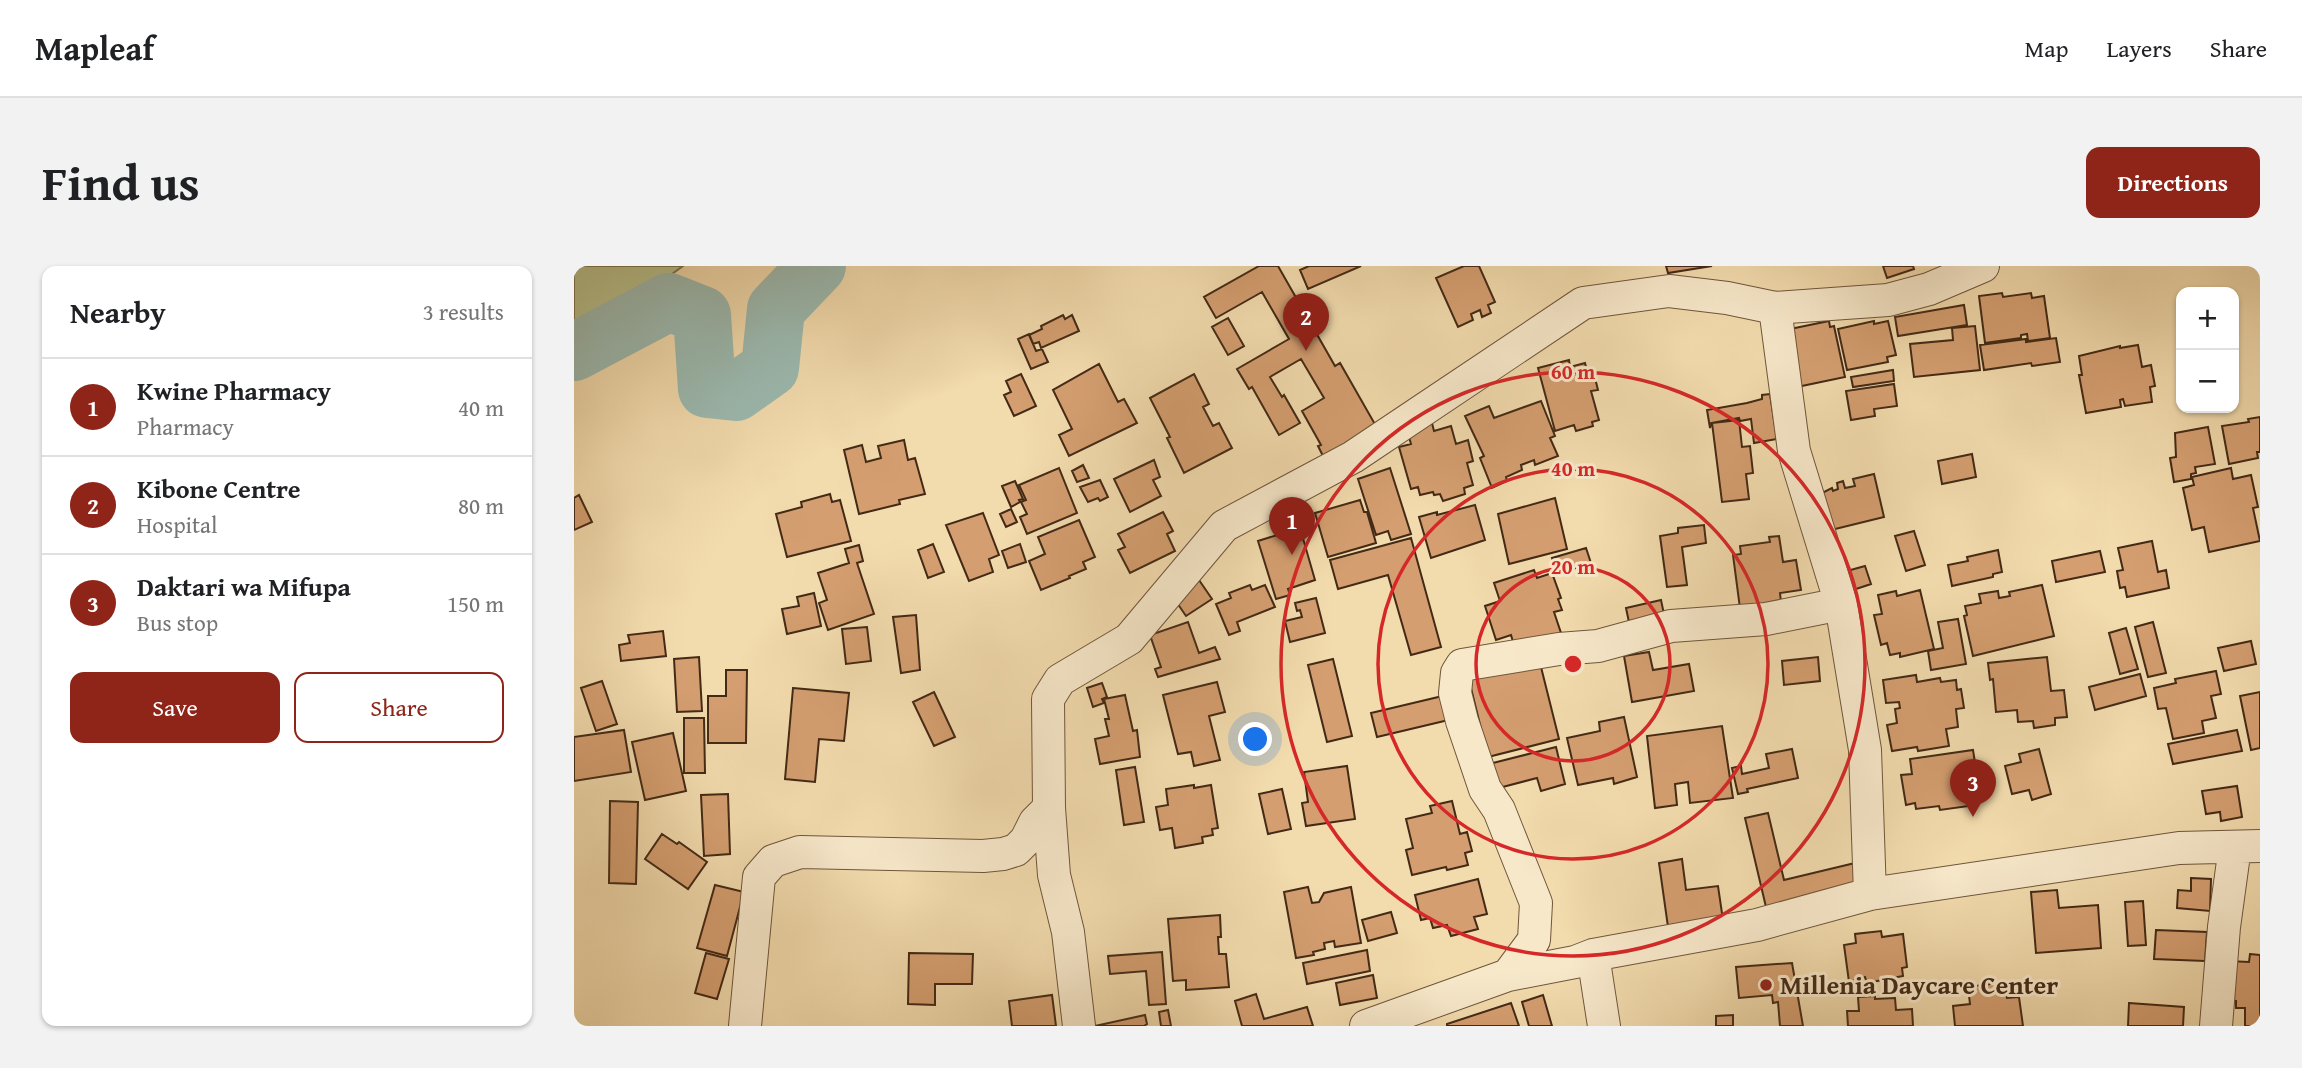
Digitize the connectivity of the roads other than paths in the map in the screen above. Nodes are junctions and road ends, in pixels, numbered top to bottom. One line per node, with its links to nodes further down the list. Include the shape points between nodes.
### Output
1 (1983, 266): 2 (street, via 1888,300)
2 (1775, 309): 3 (street, via 1794,451); 4 (street, via 1669,291 1583,303 1353,457 1224,526 1129,639 1060,680 1052,690 1048,699)
3 (1841, 604): 6 (street, via 1865,750); 8 (street, via 1766,619 1671,626 1598,646 1462,665 1455,693 1462,721 1485,789 1499,810 1536,902 1534,940)
4 (1049, 808): 9 (street, via 1016,850 1003,853 800,852 773,860 759,877); 10 (street, via 1054,875 1068,932)
5 (2247, 846): 6 (street, via 2179,848); 13 (street, via 2224,927)
6 (1870, 894): 7 (street, via 1758,925)
7 (1593, 955): 8 (street); 12 (street)
8 (1508, 975): 11 (street)
9 (745, 1026)
10 (1079, 1026)
11 (1366, 1026)
12 (1604, 1026)
13 (2216, 1026)

